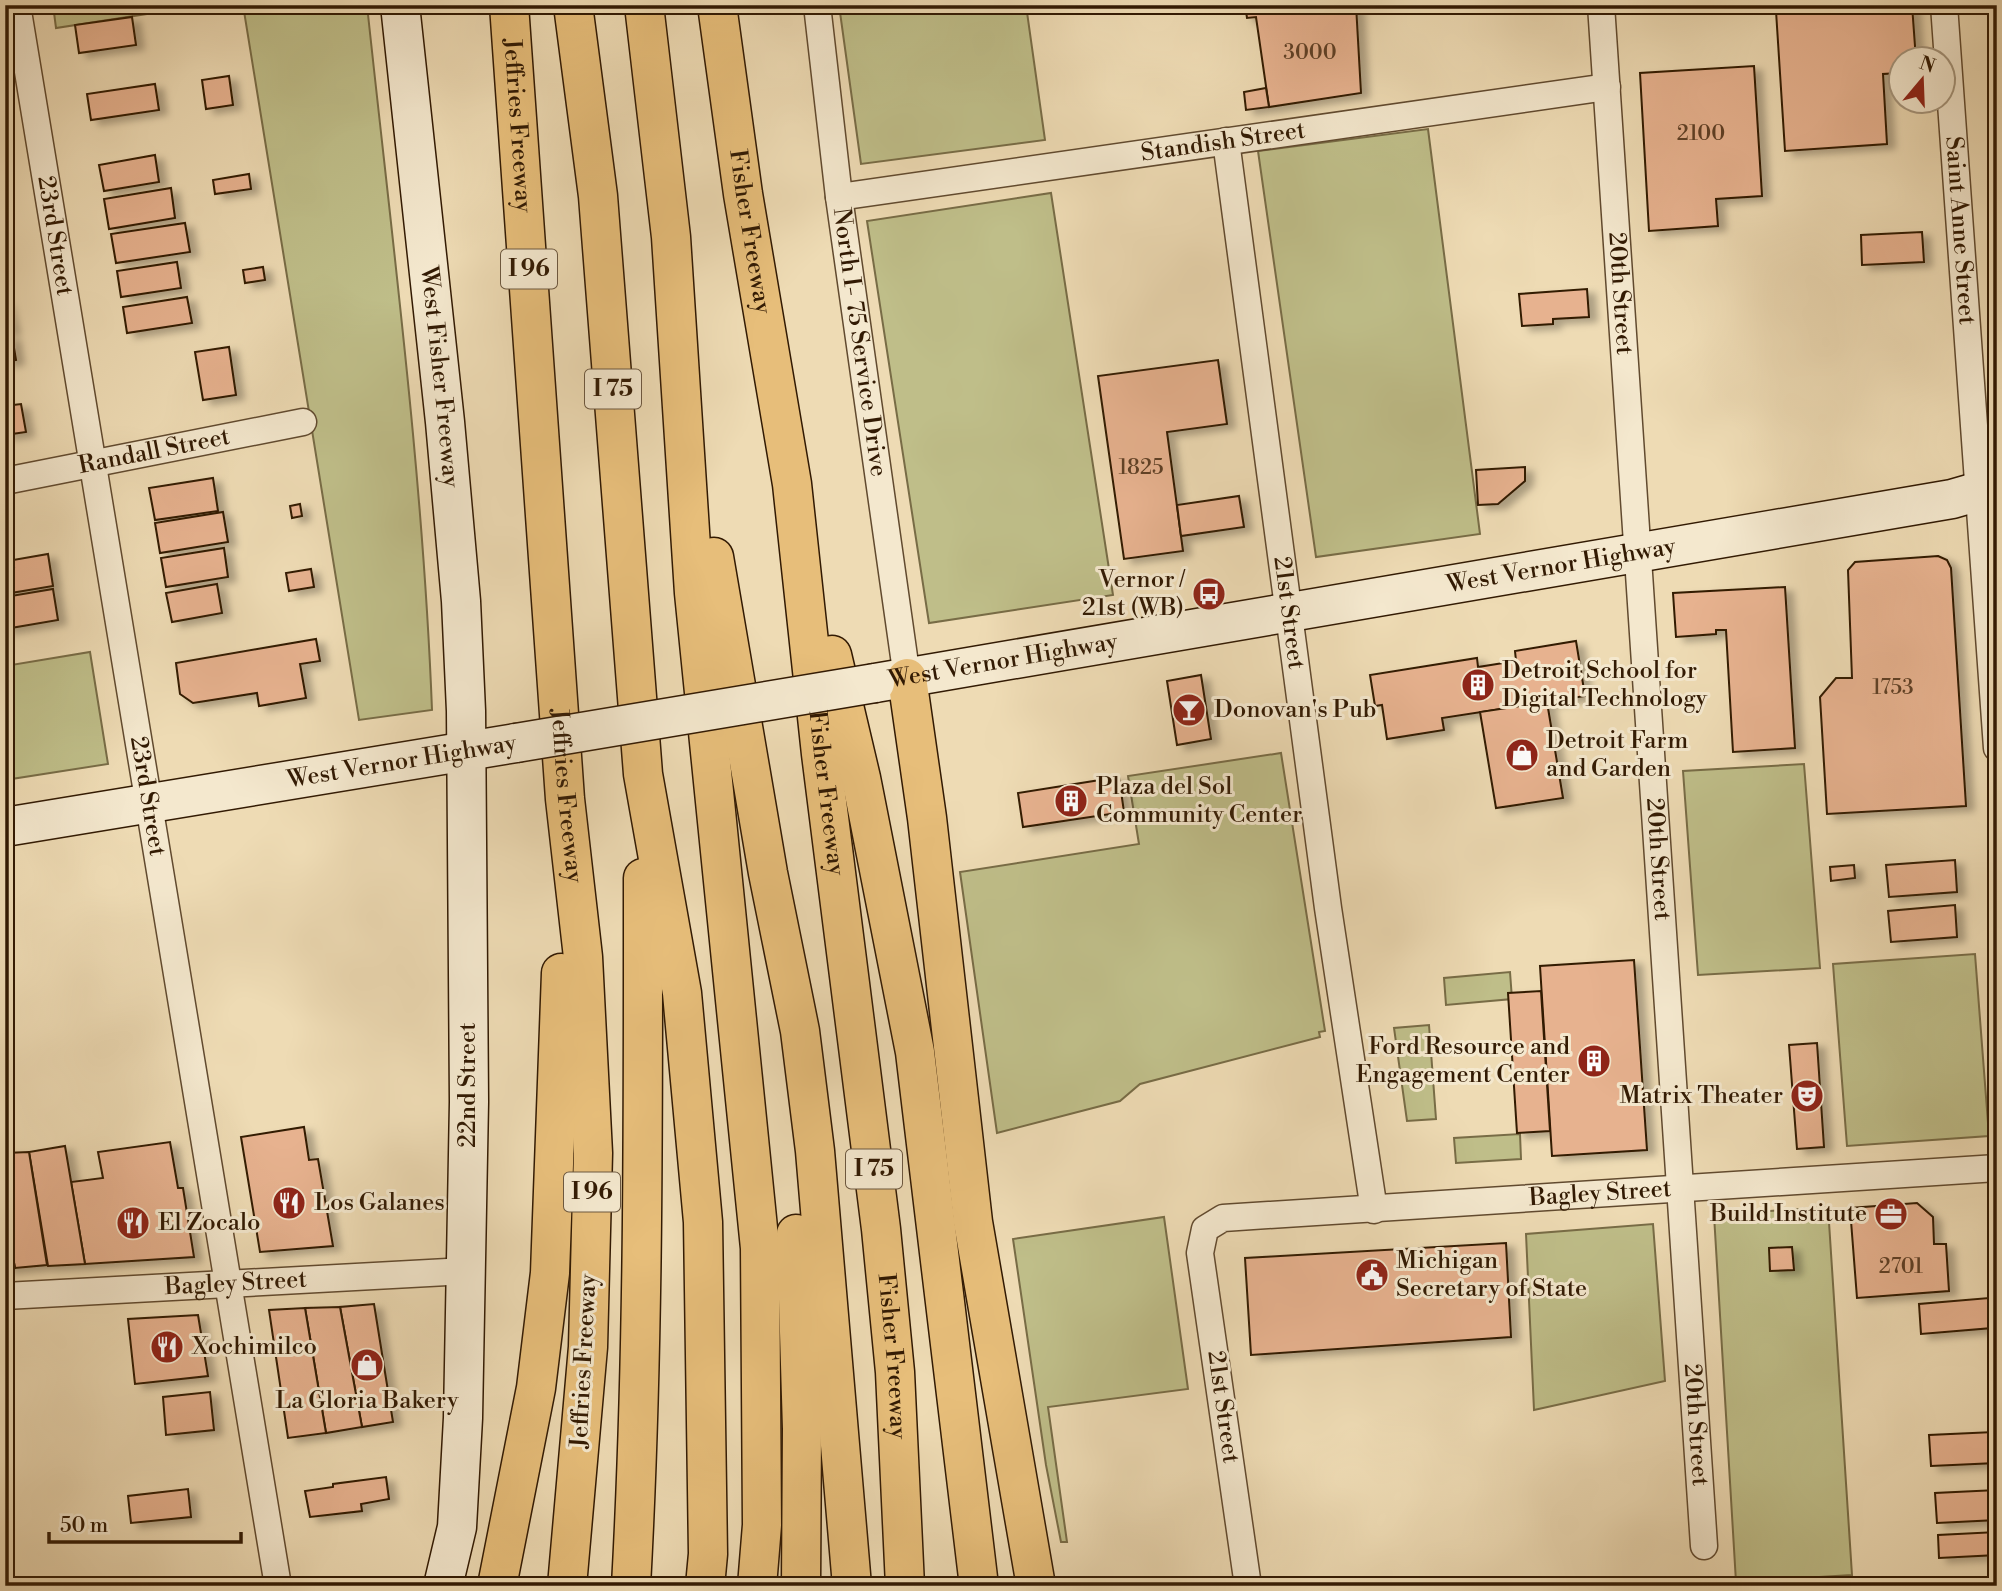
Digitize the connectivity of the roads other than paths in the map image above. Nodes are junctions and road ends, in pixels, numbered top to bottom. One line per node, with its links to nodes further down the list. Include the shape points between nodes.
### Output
1 (17, 5): 15 (street, 23rd Street)
2 (400, 5): 23 (street, West Fisher Freeway, via 461,601)
3 (509, 5): 25 (highway, Jeffries Freeway / I 96)
4 (573, 5): 24 (highway, I 75, via 598,196)
5 (644, 5): 13 (highway)
6 (717, 5): 17 (highway, Fisher Freeway / I 75, via 743,194)
7 (817, 5): 12 (street, North I- 75 Service Drive)
8 (1601, 5): 10 (street, 20th Street)
9 (1944, 5): 18 (street, Saint Anne Street, via 1958,227)
10 (1606, 87): 11 (street, Standish Street); 19 (street, 20th Street)
11 (1226, 141): 12 (street, Standish Street); 20 (street, 21st Street)
12 (839, 197): 21 (street, North I- 75 Service Drive)
13 (681, 351): 28 (highway); 46 (highway, via 694,593 760,1248 762,1512)
14 (303, 422): 15 (street, Randall Street)
15 (91, 464): 16 (street, Randall Street); 26 (street, 23rd Street)
16 (5, 481)
17 (792, 484): 47 (highway, Fisher Freeway / I 75, via 882,1242 895,1372); 48 (highway, via 862,778 915,1052)
18 (1989, 489): 19 (street, West Vernor Highway); 22 (street, Saint Anne Street)
19 (1637, 551): 20 (street, West Vernor Highway); 30 (street, 20th Street)
20 (1289, 613): 21 (street, West Vernor Highway); 31 (street, 21st Street)
21 (891, 680): 23 (street, West Vernor Highway, bridge); 36 (highway, via 927,818 973,1222)
22 (1997, 748)
23 (467, 752): 26 (street, West Vernor Highway); 33 (street, 22nd Street)
24 (643, 774): 44 (highway, via 643,1251); 45 (highway, I 75, via 682,993 702,1222)
25 (565, 799): 42 (highway, via 550,1273 536,1388); 43 (highway, Jeffries Freeway / I 96, via 583,957 593,1153 588,1348)
26 (151, 805): 27 (street, West Vernor Highway); 34 (street, 23rd Street)
27 (5, 827)
28 (768, 873): 38 (highway, via 800,1031 815,1151); 39 (highway, via 798,1271)
29 (1997, 1168): 30 (street, Bagley Street)
30 (1680, 1188): 31 (street, Bagley Street); 37 (street, 20th Street)
31 (1374, 1210): 32 (street, Bagley Street, via 1223,1218)
32 (1205, 1229): 51 (street, 21st Street, via 1200,1253)
33 (466, 1271): 34 (street, Bagley Street); 41 (street, 22nd Street, via 457,1527)
34 (229, 1282): 35 (street, Bagley Street); 40 (street, 23rd Street)
35 (5, 1296)
36 (1027, 1546): 49 (highway); 50 (highway)
37 (1704, 1546)
38 (851, 1581)
39 (801, 1585)
40 (278, 1586)
41 (443, 1586)
42 (497, 1586)
43 (567, 1586)
44 (631, 1586)
45 (705, 1586)
46 (757, 1586)
47 (905, 1586)
48 (979, 1586)
49 (1026, 1586)
50 (1036, 1586)
51 (1248, 1586)

